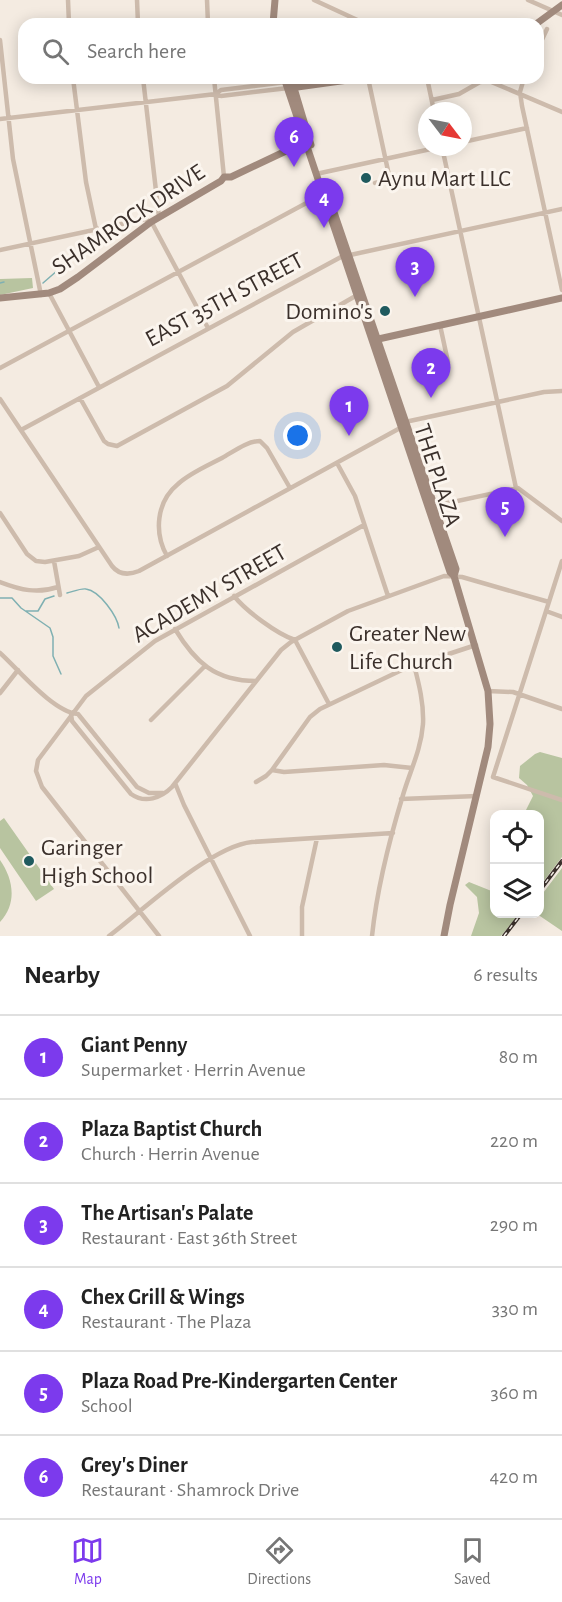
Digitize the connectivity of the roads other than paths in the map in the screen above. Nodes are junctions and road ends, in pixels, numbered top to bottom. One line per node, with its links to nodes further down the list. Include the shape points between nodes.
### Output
1 (68, 0): 10 (street)
2 (138, 0): 11 (street)
3 (207, 0): 12 (street)
4 (314, 0): 15 (street)
5 (528, 0): 8 (street)
6 (274, 1): 13 (main road); 14 (main road)
7 (562, 5): 8 (main road)
8 (553, 12): 9 (street); 16 (main road)
9 (562, 15)
10 (69, 18)
11 (138, 18)
12 (208, 18)
13 (273, 18)
14 (278, 18)
15 (353, 18)
16 (544, 18)
17 (547, 28): 18 (street)
18 (544, 35)
19 (0, 40): 37 (street)
20 (74, 84): 35 (street)
21 (144, 84): 34 (street)
22 (215, 84): 32 (street)
23 (279, 84): 32 (street)
24 (290, 84): 41 (main road, THE PLAZA)
25 (290, 84): 45 (main road, THE PLAZA)
26 (369, 84): 44 (street)
27 (428, 84): 33 (street)
28 (478, 84): 33 (street, via 459,94)
29 (500, 84): 31 (street)
30 (522, 84): 31 (street)
31 (520, 93): 36 (street); 39 (street)
32 (216, 94): 34 (street); 47 (street)
33 (432, 100)
34 (146, 102): 35 (street); 53 (street)
35 (77, 110): 37 (street); 55 (street)
36 (562, 112)
37 (8, 118): 38 (street); 57 (street)
38 (0, 119)
39 (527, 128): 40 (street); 52 (street)
40 (472, 140)
41 (305, 142): 45 (main road, THE PLAZA); 47 (main road, SHAMROCK DRIVE, via 232,177)
42 (418, 152): 44 (street)
43 (443, 156): 56 (street)
44 (386, 159): 45 (street); 48 (street)
45 (318, 173): 50 (main road, THE PLAZA)
46 (411, 175): 48 (street)
47 (224, 177): 53 (main road, SHAMROCK DRIVE)
48 (390, 180): 49 (street)
49 (375, 183)
50 (325, 193): 59 (main road, THE PLAZA); 60 (street)
51 (562, 209): 52 (street, EAST 35TH STREET)
52 (545, 212): 56 (street, EAST 35TH STREET); 61 (street)
53 (159, 217): 54 (main road, SHAMROCK DRIVE)
54 (151, 222): 55 (street, via 143,219); 60 (street); 62 (main road, SHAMROCK DRIVE, via 78,278)
55 (96, 229): 57 (street)
56 (460, 231): 59 (street, EAST 35TH STREET); 66 (street)
57 (30, 243): 58 (street); 62 (street)
58 (0, 250)
59 (346, 256): 63 (main road, THE PLAZA); 68 (street, EAST 35TH STREET)
60 (178, 272): 68 (street); 69 (street)
61 (562, 290)
62 (45, 294): 64 (main road, SHAMROCK DRIVE); 69 (street)
63 (359, 294): 70 (main road, THE PLAZA); 75 (street, via 292,332 227,386 117,446 104,441)
64 (0, 298)
65 (562, 298): 66 (main road)
66 (479, 317): 67 (main road); 77 (street)
67 (440, 325): 70 (main road); 71 (street)
68 (208, 328): 73 (street, EAST 35TH STREET)
69 (69, 331): 72 (street); 73 (street)
70 (375, 339): 78 (main road, THE PLAZA)
71 (448, 362)
72 (0, 368)
73 (99, 387): 75 (street, EAST 35TH STREET)
74 (562, 391): 77 (street)
75 (80, 398): 79 (street, EAST 35TH STREET)
76 (0, 399): 79 (street)
77 (497, 403): 78 (street); 84 (street)
78 (404, 424): 82 (street); 85 (main road, THE PLAZA); 93 (main road, THE PLAZA)
79 (21, 430): 89 (street)
80 (262, 434): 81 (street)
81 (260, 441): 83 (street); 90 (street, via 206,467 172,490 161,507 158,522)
82 (337, 463): 83 (street); 88 (street)
83 (290, 488): 90 (street)
84 (516, 488): 85 (street); 87 (street)
85 (434, 506): 93 (main road, THE PLAZA, via 456,569)
86 (0, 513): 91 (street, via 30,557 41,562)
87 (562, 520)
88 (364, 525): 97 (street); 98 (street, ACADEMY STREET)
89 (99, 547): 90 (street, via 114,568 125,574); 91 (street, via 87,554)
90 (167, 556)
91 (54, 561): 95 (street)
92 (562, 561): 99 (street)
93 (454, 576): 97 (street); 99 (street); 104 (main road, THE PLAZA)
94 (0, 582): 95 (street, via 33,592)
95 (58, 586): 96 (street)
96 (60, 595)
97 (388, 596): 103 (street, via 348,611)
98 (234, 597): 102 (street, ACADEMY STREET); 103 (street)
99 (549, 602): 100 (street)
100 (546, 611): 101 (street); 112 (street)
101 (562, 617)
102 (175, 629): 107 (street, via 191,654); 115 (street, ACADEMY STREET, via 92,690)
103 (295, 640): 109 (street, via 280,650); 113 (street)
104 (476, 645): 106 (street); 110 (main road, THE PLAZA)
105 (0, 653): 108 (street)
106 (414, 665): 113 (street); 117 (street, via 423,718)
107 (205, 666): 109 (street, via 228,678); 116 (street)
108 (18, 670): 111 (street); 115 (street)
109 (256, 681): 120 (street)
110 (489, 691): 112 (street); 122 (main road, THE PLAZA, via 489,747)
111 (0, 693)
112 (519, 694): 114 (street); 124 (street, via 493,777)
113 (329, 704): 118 (street, via 311,716)
114 (562, 709)
115 (71, 714): 121 (street, via 78,714 137,787 154,794); 121 (street, via 72,721 131,794 153,799); 128 (street, ACADEMY STREET, via 38,760 37,779)
116 (152, 720)
117 (412, 768): 118 (street, via 393,765); 123 (street)
118 (272, 770): 119 (street)
119 (256, 782)
120 (176, 783): 121 (street); 127 (street)
121 (169, 790)
122 (477, 796): 123 (street); 134 (main road, THE PLAZA)
123 (401, 800): 125 (street)
124 (562, 800)
125 (393, 833): 126 (street); 133 (street, via 376,900)
126 (317, 838): 127 (street, via 248,843); 132 (street, via 302,907)
127 (211, 858): 128 (street); 131 (street)
128 (140, 912): 129 (street); 130 (street, ACADEMY STREET)
129 (109, 936)
130 (159, 936)
131 (250, 936)
132 (302, 936)
133 (372, 936)
134 (444, 936)

